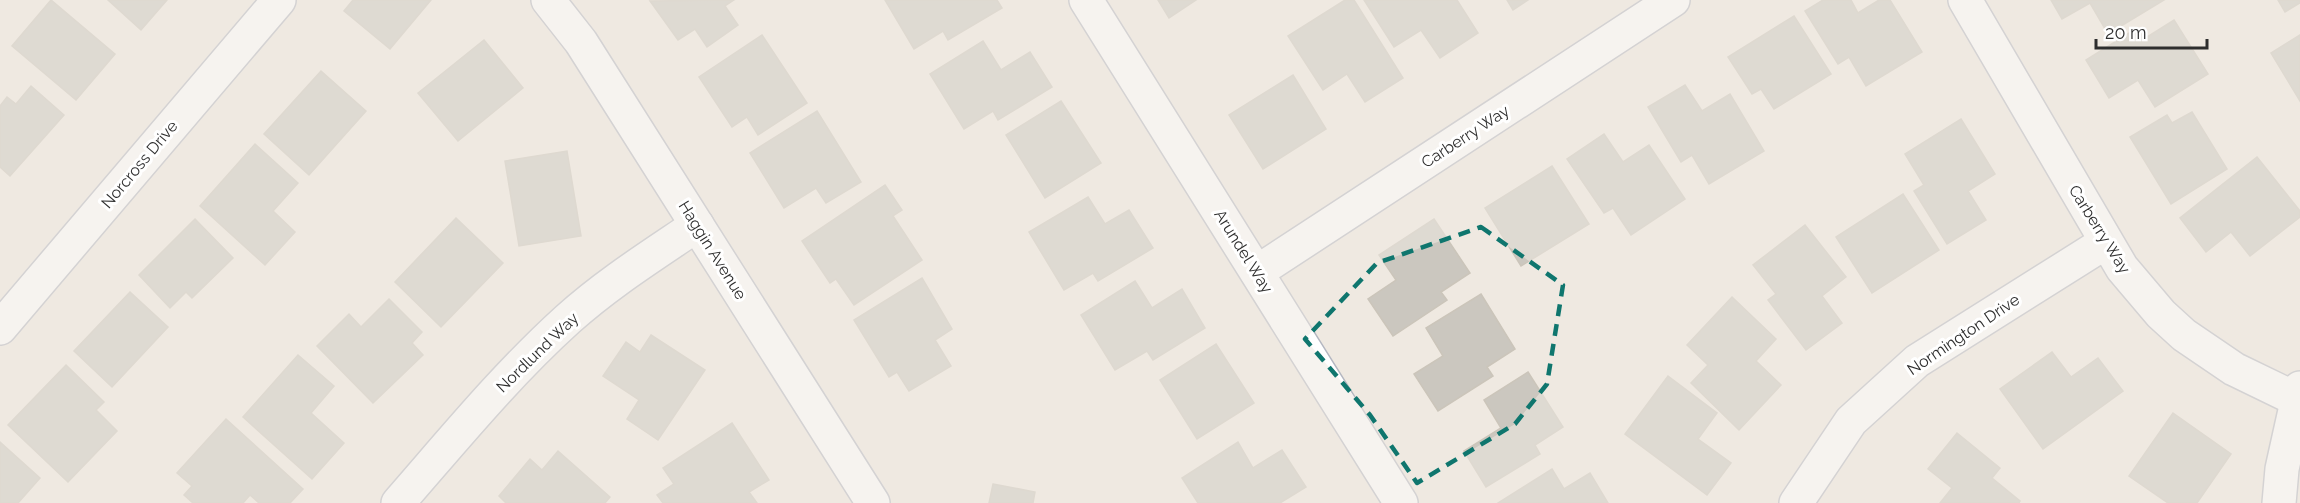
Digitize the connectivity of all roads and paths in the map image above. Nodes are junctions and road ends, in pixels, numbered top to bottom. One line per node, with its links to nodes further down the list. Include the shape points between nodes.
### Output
1 (279, 0): 9 (street, Norcross Drive)
2 (548, 0): 6 (street, Haggin Avenue, via 581,42)
3 (1086, 0): 8 (street, Arundel Way)
4 (1673, 0): 8 (street, Carberry Way)
5 (1965, 0): 7 (street, Carberry Way)
6 (697, 225): 11 (street, Nordlund Way, via 569,318 511,373); 12 (street, Haggin Avenue)
7 (2106, 242): 10 (street, Carberry Way, via 2122,268 2184,335 2234,369); 14 (street, Normington Drive, via 1917,361 1851,421)
8 (1257, 273): 13 (street, Arundel Way)
9 (0, 328)
10 (2298, 393): 15 (street)
11 (398, 503)
12 (873, 503)
13 (1401, 503)
14 (1796, 503)
15 (2279, 503)

